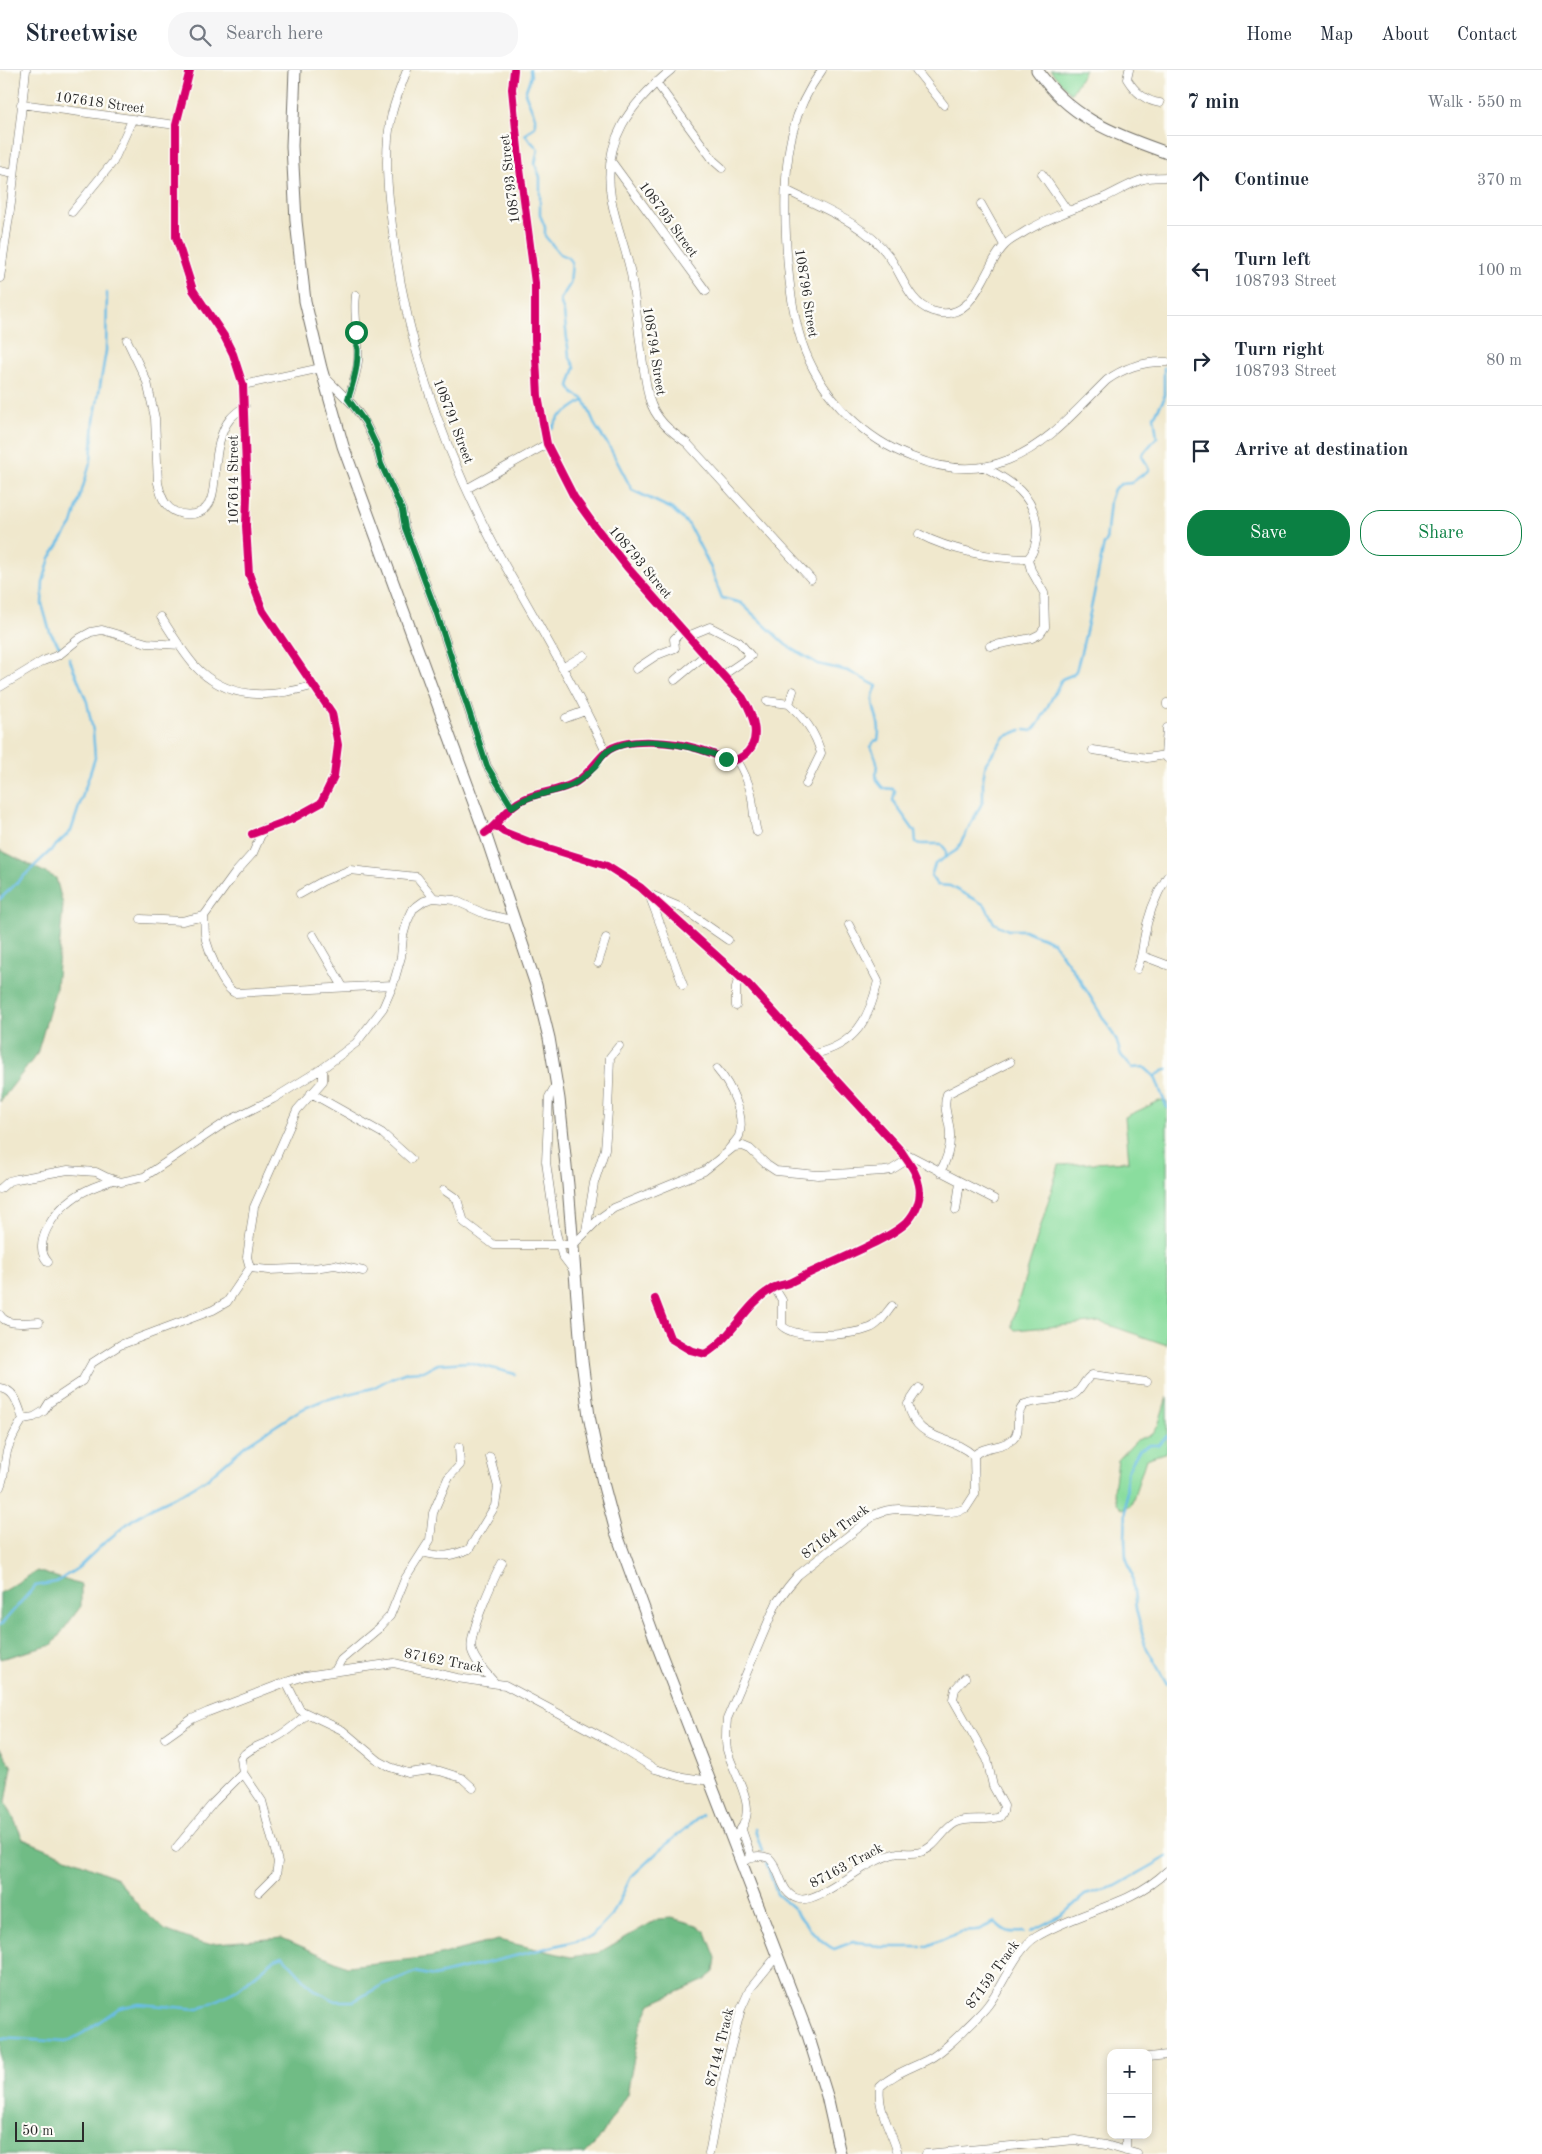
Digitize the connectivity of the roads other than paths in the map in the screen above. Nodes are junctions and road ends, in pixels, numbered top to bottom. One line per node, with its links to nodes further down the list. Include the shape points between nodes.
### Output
1 (26, 70): 13 (street)
2 (190, 70): 16 (street, 107614 Street)
3 (294, 70): 34 (main road, via 292,146 296,221 305,301)
4 (407, 70): 40 (street, 108791 Street, via 392,112 388,138 390,215 399,277 433,407)
5 (514, 70): 38 (street, 108793 Street, via 514,107 536,283 538,396)
6 (671, 70): 11 (street, 108794 Street)
7 (822, 70): 24 (street, 108796 Street, via 807,94 793,130)
8 (916, 70): 14 (street)
9 (1037, 70): 17 (main road, via 1062,99 1089,120 1114,133)
10 (1129, 70): 12 (street, via 1127,79 1132,88 1142,97)
11 (656, 82): 18 (street, 108794 Street, via 621,125 614,138); 19 (street)
12 (1160, 103)
13 (21, 104): 15 (street, 107618 Street); 21 (street)
14 (944, 105)
15 (132, 120): 16 (street, 107618 Street); 27 (street, via 113,162)
16 (176, 126): 35 (street, 107614 Street, via 176,237 193,290 224,336)
17 (1167, 152)
18 (611, 161): 30 (street, 108795 Street); 43 (street, 108794 Street, via 611,198 628,257 641,357 652,409)
19 (722, 168)
20 (0, 171): 21 (street)
21 (14, 174): 29 (street)
22 (1042, 174): 26 (street)
23 (1167, 177): 26 (street, via 1145,179)
24 (786, 190): 28 (street, via 837,215 868,235 889,256 917,302 933,311 953,311 970,301); 39 (street, 108796 Street, via 787,252 799,332 823,385 852,420 902,454 938,466 960,469)
25 (981, 204): 28 (street)
26 (1066, 210): 28 (street)
27 (72, 212)
28 (1004, 245)
29 (0, 278)
30 (706, 291)
31 (356, 295): 36 (street, via 354,313 359,360)
32 (127, 340): 37 (street, via 147,382 155,418 160,492 166,505 175,512 194,514 209,504 223,432 230,419)
33 (1167, 362): 39 (street, 108796 Street, via 1132,366 1117,372 1053,434 1021,454)
34 (322, 371): 35 (street); 36 (street); 71 (main road, via 343,446)
35 (244, 385): 37 (street, 107614 Street)
36 (348, 399): 67 (street, via 365,422 376,445 402,510 405,528 487,766)
37 (245, 406): 54 (street, 107614 Street, via 249,574 263,611)
38 (547, 444): 40 (street); 45 (street, 108793 Street, via 574,498 627,567)
39 (984, 467): 42 (street, via 1017,487 1032,505 1037,539)
40 (468, 488): 50 (street, 108791 Street, via 498,552)
41 (919, 534): 42 (street, via 994,557)
42 (1028, 559): 47 (street, via 1044,593 1045,627 1032,638)
43 (811, 578)
44 (160, 618): 46 (street)
45 (685, 633): 49 (street, 108793 Street); 51 (street, via 674,639 675,648 656,655); 52 (street, via 710,627 739,642 751,656)
46 (180, 645): 54 (street, via 194,665 230,689 249,694 286,693); 55 (street, via 147,643 102,630 95,631)
47 (990, 646)
48 (584, 655): 50 (street)
49 (705, 655): 52 (street, 108793 Street); 53 (street)
50 (562, 668): 59 (street, 108791 Street)
51 (636, 669)
52 (723, 675): 65 (street, 108793 Street, via 743,698 753,723 753,746)
53 (676, 680)
54 (312, 686): 69 (street, 107614 Street, via 332,713 338,745 334,776 321,803 292,819)
55 (0, 687)
56 (793, 691): 58 (street)
57 (767, 701): 58 (street)
58 (789, 704): 66 (street, via 806,720 817,738 821,753)
59 (585, 710): 60 (street); 63 (street, 108791 Street)
60 (566, 718)
61 (1167, 728): 64 (street)
62 (1093, 750): 64 (street, via 1148,758)
63 (606, 752): 65 (street, via 624,744 642,742 698,748); 67 (street, via 576,783 528,797)
64 (1166, 757)
65 (737, 760): 70 (street, via 752,794)
66 (806, 784)
67 (512, 807): 68 (street)
68 (496, 826): 71 (street); 75 (street, via 532,843 606,866 632,880)
69 (264, 828): 72 (street, 107614 Street); 77 (street, via 253,853)
70 (756, 832)
71 (485, 833): 79 (main road)
72 (252, 834)
73 (1167, 877): 84 (street, via 1148,920)
74 (300, 894): 76 (street, via 315,884 350,870 417,877)
75 (649, 895): 83 (street, via 682,908); 88 (street); 90 (street)
76 (434, 898): 79 (street, via 454,900 485,914); 89 (street, via 418,904 410,916)
77 (204, 916): 78 (street, via 182,921); 91 (street, via 206,939 216,967 231,991)
78 (141, 919)
79 (515, 921): 98 (main road, via 536,985)
80 (849, 926): 94 (street, via 878,981 877,985 858,1030 839,1046)
81 (313, 935): 91 (street)
82 (606, 938): 85 (street)
83 (728, 940)
84 (1143, 956): 86 (street); 87 (street)
85 (598, 963)
86 (1167, 965)
87 (1137, 969)
88 (739, 977): 92 (street); 94 (street)
89 (393, 985): 91 (street); 96 (street, via 383,1008 368,1029 356,1043)
90 (683, 985)
91 (343, 987)
92 (736, 1006)
93 (619, 1046): 111 (street, via 610,1057 605,1149 594,1183)
94 (814, 1054): 100 (street)
95 (1010, 1062): 104 (street, via 947,1094 948,1154)
96 (322, 1068): 99 (street, via 323,1081); 105 (street, via 273,1099 226,1122 170,1157 154,1172 121,1182)
97 (717, 1069): 101 (street, via 727,1080 740,1116 739,1136)
98 (556, 1084): 112 (street, via 549,1097 546,1154); 113 (main road)
99 (311, 1093): 102 (street, via 382,1134); 115 (street, via 296,1110 254,1207 247,1257)
100 (901, 1151): 103 (street); 104 (street)
101 (726, 1152): 103 (street, via 743,1146 776,1171 818,1175 891,1170); 111 (street, via 704,1171 614,1208)
102 (410, 1159)
103 (907, 1160): 118 (street, via 920,1184 918,1204 908,1221 885,1238)
104 (940, 1172): 106 (street)
105 (113, 1180): 107 (street, via 96,1172 68,1170 9,1181); 114 (street, via 72,1198 58,1210 42,1244 43,1257)
106 (960, 1182): 109 (street); 110 (street)
107 (0, 1190)
108 (444, 1190): 112 (street, via 457,1199 462,1219 468,1226 490,1243 502,1246)
109 (994, 1200)
110 (956, 1210)
111 (586, 1231): 113 (street)
112 (559, 1245): 113 (street); 117 (street)
113 (572, 1245): 117 (main road)
114 (48, 1262)
115 (250, 1268): 116 (street, via 269,1270 335,1265); 126 (street, via 222,1306 120,1345 92,1363 82,1381 44,1411)
116 (364, 1271)
117 (574, 1271): 140 (main road, via 587,1397 603,1483 630,1571)
118 (774, 1287): 119 (street, via 705,1354 690,1350 670,1338); 120 (street, via 782,1300 782,1326 799,1334 854,1332 872,1328)
119 (655, 1299)
120 (892, 1306)
121 (0, 1316): 122 (street, via 9,1322)
122 (39, 1322)
123 (1147, 1382): 128 (street, via 1092,1375 1073,1395 1025,1404 1017,1416 1015,1438 1006,1444 979,1451)
124 (0, 1388): 126 (street, via 8,1390 14,1397)
125 (919, 1388): 128 (street, via 908,1404 914,1422 920,1429 958,1444)
126 (23, 1419): 130 (street, via 8,1449)
127 (459, 1447): 131 (street, via 460,1465 448,1478 433,1513 432,1535)
128 (974, 1456): 142 (street, 87164 Track, via 975,1494 966,1508 945,1512 884,1510 798,1575 777,1602 727,1719 725,1732 727,1749 744,1795 747,1817)
129 (490, 1457): 131 (street, via 498,1487 495,1506 469,1549 438,1557)
130 (0, 1487)
131 (423, 1552): 133 (street, via 405,1579 390,1616 344,1658)
132 (502, 1563): 136 (street, via 492,1582 471,1645 478,1664)
133 (335, 1671): 135 (street, 87162 Track); 136 (street, 87162 Track, via 394,1663 457,1678)
134 (965, 1678): 145 (street, 87163 Track, via 955,1689 954,1699 987,1759 993,1786 1004,1806 1000,1816 956,1823 922,1852 884,1857 809,1899 789,1894 771,1859)
135 (286, 1682): 137 (street, via 297,1706); 138 (street, 87162 Track, via 192,1719)
136 (494, 1682): 140 (street, 87162 Track, via 521,1693 655,1768)
137 (307, 1714): 139 (street, via 281,1734 244,1754 241,1758); 141 (street, via 342,1730 390,1767 408,1773 440,1771 462,1778)
138 (165, 1738)
139 (243, 1773): 144 (street); 148 (street, via 262,1801 278,1862 276,1876)
140 (710, 1781): 143 (main road)
141 (473, 1788)
142 (742, 1830): 143 (street); 145 (street)
143 (732, 1839): 146 (main road)
144 (176, 1848)
145 (751, 1856): 146 (street)
146 (742, 1864): 149 (main road)
147 (1167, 1871): 157 (street, 87159 Track, via 1148,1887 1034,1938 1012,1965 988,2005 965,2029 931,2058 880,2087 880,2106)
148 (259, 1892)
149 (778, 1956): 155 (street, 87144 Track, via 750,1989 741,2009); 156 (main road, via 817,2060)
150 (1167, 2055): 151 (street)
151 (1152, 2057)
152 (1126, 2139): 154 (street)
153 (993, 2151): 154 (street, via 1075,2140); 158 (street)
154 (1126, 2151): 159 (street)
155 (709, 2154)
156 (840, 2154)
157 (898, 2154)
158 (926, 2154)
159 (1137, 2154)

